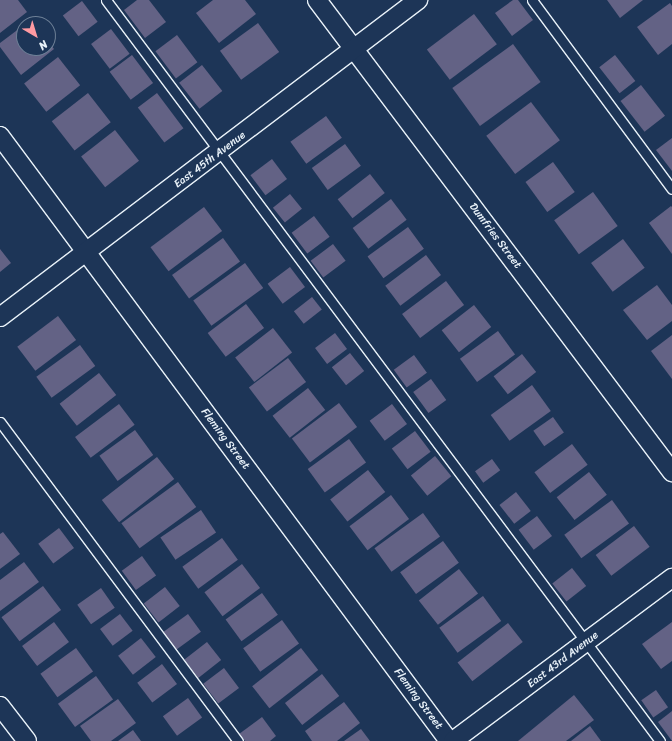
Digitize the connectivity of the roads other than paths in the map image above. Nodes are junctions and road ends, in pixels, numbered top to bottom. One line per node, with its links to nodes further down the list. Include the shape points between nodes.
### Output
1 (106, 0): 7 (lane)
2 (317, 0): 5 (street, Dumfries Street)
3 (418, 0): 5 (street, East 45th Avenue)
4 (532, 0): 8 (lane)
5 (354, 49): 7 (street, East 45th Avenue); 12 (street, Dumfries Street)
6 (0, 136): 9 (street, Fleming Street)
7 (219, 153): 9 (street, East 45th Avenue); 14 (lane)
8 (672, 189)
9 (86, 253): 10 (street, East 45th Avenue); 18 (street, Fleming Street)
10 (0, 317)
11 (0, 422): 17 (lane)
12 (672, 472)
13 (672, 578): 14 (street, East 43rd Avenue)
14 (586, 643): 19 (street, East 43rd Avenue); 20 (lane)
15 (0, 706): 16 (street)
16 (27, 741)
17 (238, 741)
18 (449, 741)
19 (453, 741)
20 (660, 741)

